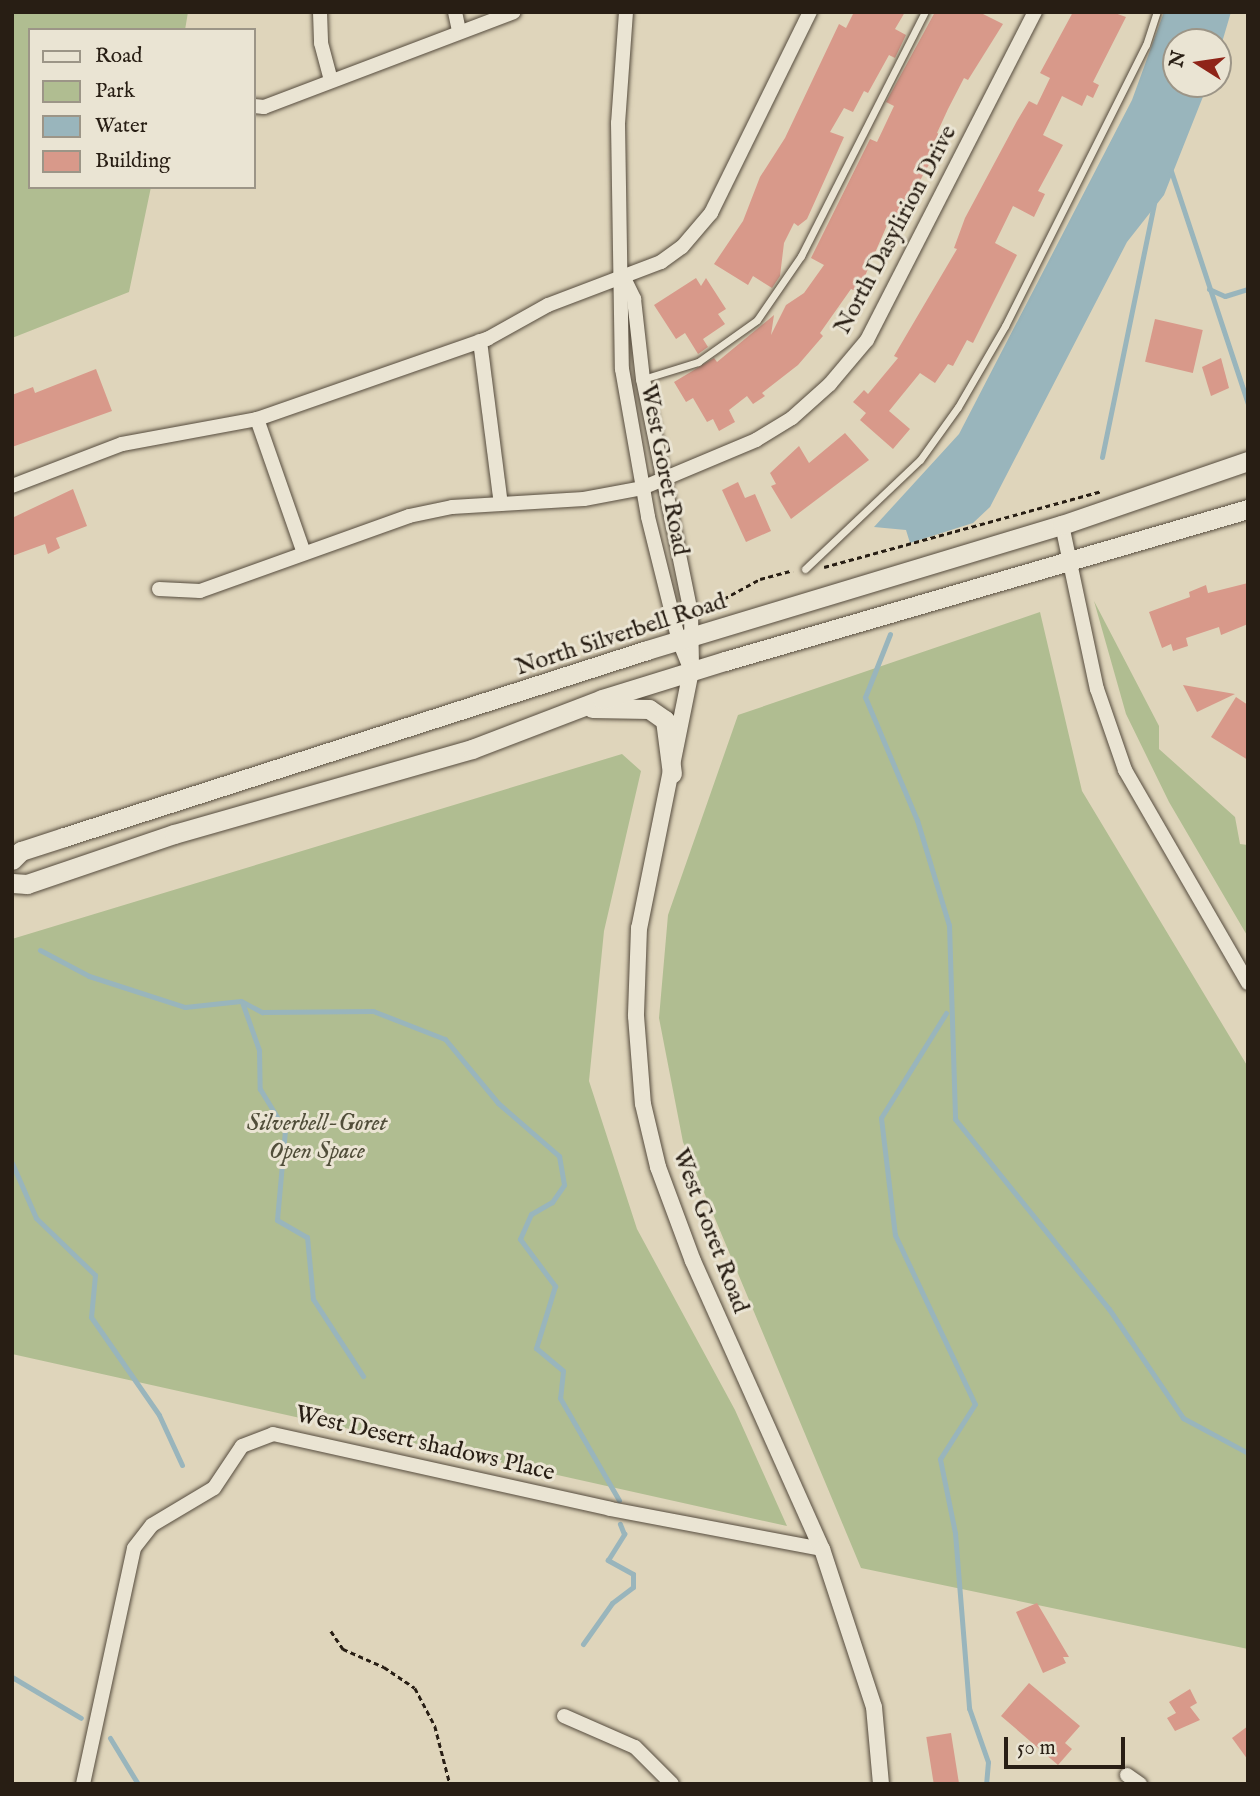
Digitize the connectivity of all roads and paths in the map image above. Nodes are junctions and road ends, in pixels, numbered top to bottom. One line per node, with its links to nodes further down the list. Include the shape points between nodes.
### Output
1 (320, 12): 10 (street, via 321,43)
2 (455, 12): 9 (street)
3 (514, 12): 9 (street)
4 (626, 12): 12 (street, West Goret Road, via 618,123)
5 (810, 12): 12 (street, via 711,213 682,247 661,262)
6 (925, 12): 14 (lane, via 801,256 757,320 698,362)
7 (1035, 12): 17 (street, North Dasylirion Drive, via 867,340 830,384 792,418 757,440)
8 (1157, 12): 26 (lane, via 1146,45 1005,326 958,407 920,460)
9 (459, 31): 10 (street)
10 (331, 80): 11 (street)
11 (256, 106)
12 (622, 274): 13 (street, via 548,305); 14 (street, West Goret Road, via 634,299); 19 (street, West Goret Road, via 617,305 622,369)
13 (480, 341): 15 (street); 21 (street)
14 (643, 379): 17 (street, West Goret Road)
15 (257, 419): 18 (street, via 122,444); 24 (street)
16 (1248, 461): 23 (main road, North Silverbell Road)
17 (663, 481): 19 (street, North Dasylirion Drive); 29 (street, West Goret Road)
18 (12, 486)
19 (642, 488): 21 (street, North Dasylirion Drive, via 584,499); 29 (street, West Goret Road)
20 (1107, 490): 26 (path, via 868,558)
21 (501, 504): 24 (street, North Dasylirion Drive, via 408,516)
22 (1248, 509): 25 (main road)
23 (1062, 525): 25 (street); 29 (main road, North Silverbell Road)
24 (304, 554): 27 (street, North Dasylirion Drive, via 200,591)
25 (1068, 560): 30 (main road); 35 (street, via 1097,689 1125,770)
26 (805, 569): 28 (path, via 760,579)
27 (159, 589)
28 (716, 603)
29 (686, 639): 30 (street, West Goret Road); 33 (main road, North Silverbell Road, via 21,851)
30 (691, 671): 31 (main road); 32 (street, West Goret Road)
31 (577, 709): 32 (main road, via 649,709 665,720); 34 (main road, via 472,749 174,834 27,884)
32 (672, 774): 36 (street, West Goret Road, via 652,849 639,928 636,1016 643,1104 658,1167 693,1261)
33 (12, 860)
34 (12, 883)
35 (1248, 983)
36 (822, 1549): 40 (street, West Desert shadows Place, via 610,1509 273,1434 242,1446 214,1488 152,1525 134,1548); 43 (street, West Goret Road, via 874,1707)
37 (331, 1631): 41 (path, via 343,1649 384,1667 415,1688 435,1726)
38 (564, 1716): 42 (street, via 635,1747)
39 (1127, 1775): 44 (street)
40 (83, 1784)
41 (450, 1784)
42 (673, 1784)
43 (881, 1784)
44 (1140, 1784)

